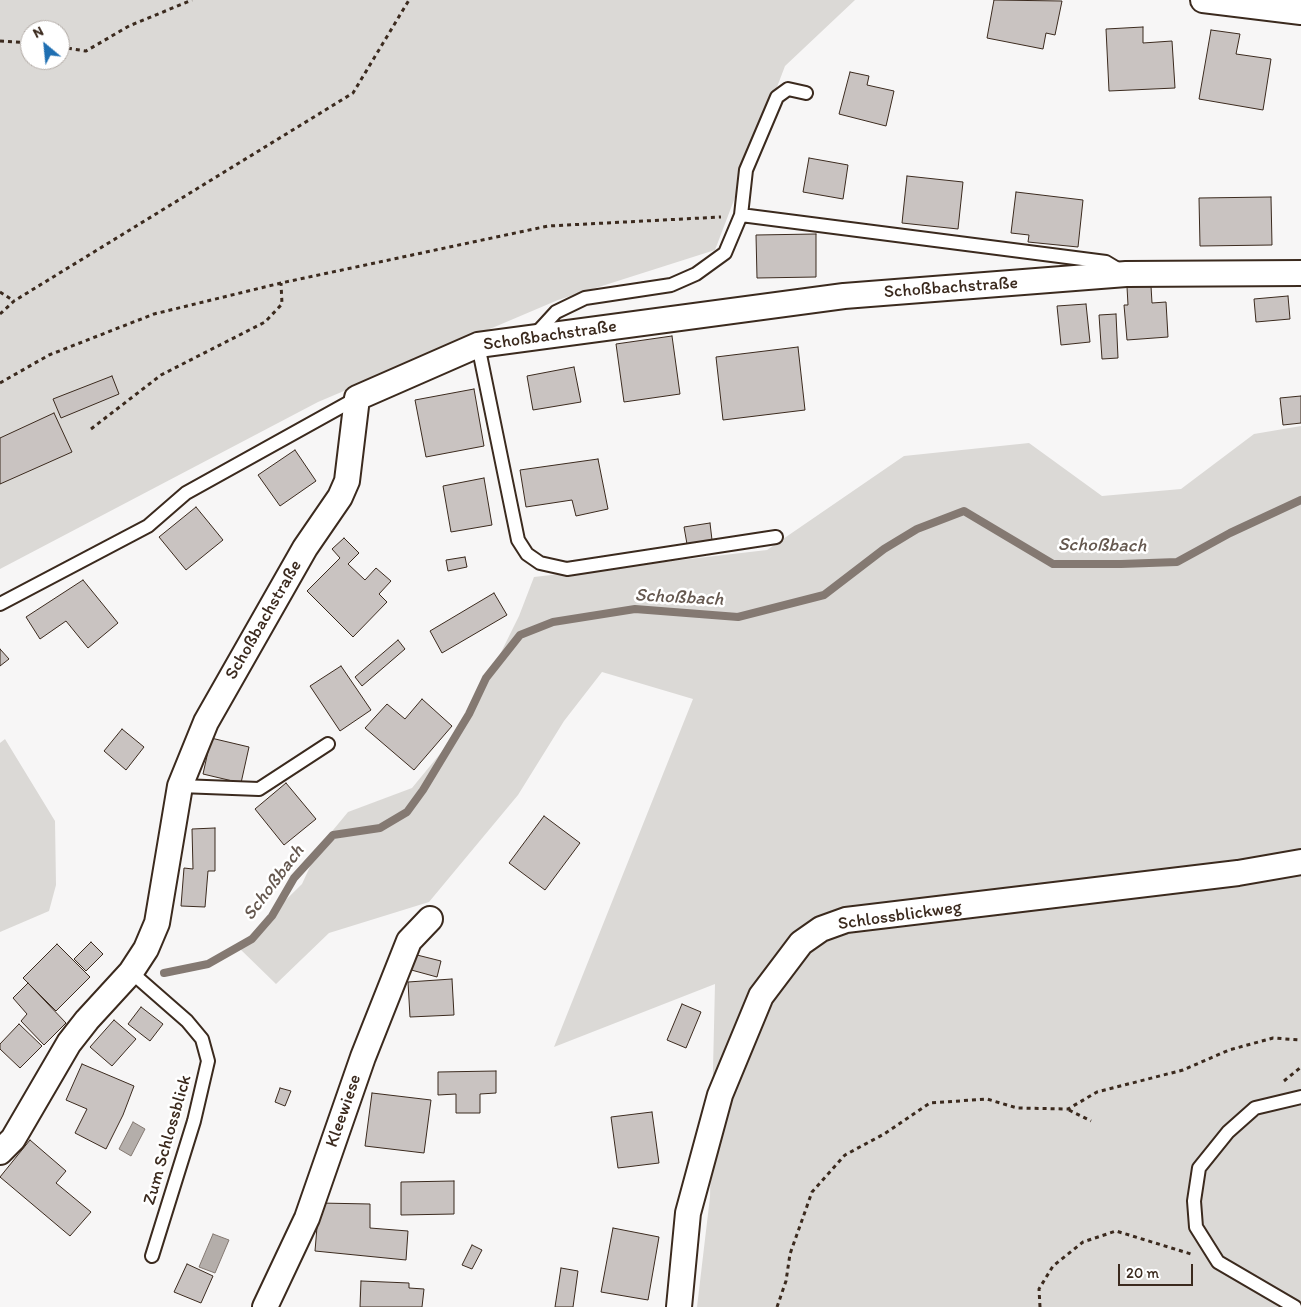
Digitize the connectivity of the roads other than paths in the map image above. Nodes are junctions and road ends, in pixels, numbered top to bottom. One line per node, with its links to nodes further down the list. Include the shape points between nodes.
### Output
1 (1203, 0): 2 (street)
2 (1301, 12)
3 (806, 93): 4 (lane, via 788,89 777,97 746,170)
4 (741, 216): 6 (lane, via 1106,262); 7 (lane, via 725,253 696,274 670,285 585,298 556,312)
5 (1301, 273): 6 (street, Schoßbachstraße)
6 (1126, 274): 7 (street, Schoßbachstraße, via 844,296)
7 (531, 338): 8 (street, Schoßbachstraße)
8 (478, 345): 9 (street, Schoßbachstraße); 10 (lane, via 518,540 527,554 540,564 567,568)
9 (357, 398): 11 (lane, via 186,493 148,526); 13 (street, Schoßbachstraße, via 347,480 340,497 305,548 206,722)
10 (776, 537)
11 (0, 604)
12 (328, 744): 13 (lane, via 259,789)
13 (180, 786): 16 (street, Schoßbachstraße, via 156,924)
14 (1301, 862): 21 (street, Schlossblickweg, via 1238,873 846,920 821,929 801,944 761,996 720,1095 688,1213)
15 (430, 919): 20 (street, Kleewiese, via 409,941 362,1057 307,1218)
16 (132, 972): 18 (street, Schoßbachstraße, via 86,1020 69,1043 12,1139); 19 (lane, Zum Schlossblick, via 187,1020 202,1039 208,1061 194,1121)
17 (1301, 1098): 22 (lane, via 1255,1108 1228,1132 1199,1168 1194,1200 1196,1227 1218,1262)
18 (0, 1152)
19 (152, 1256)
20 (265, 1307)
21 (679, 1307)
22 (1295, 1307)

